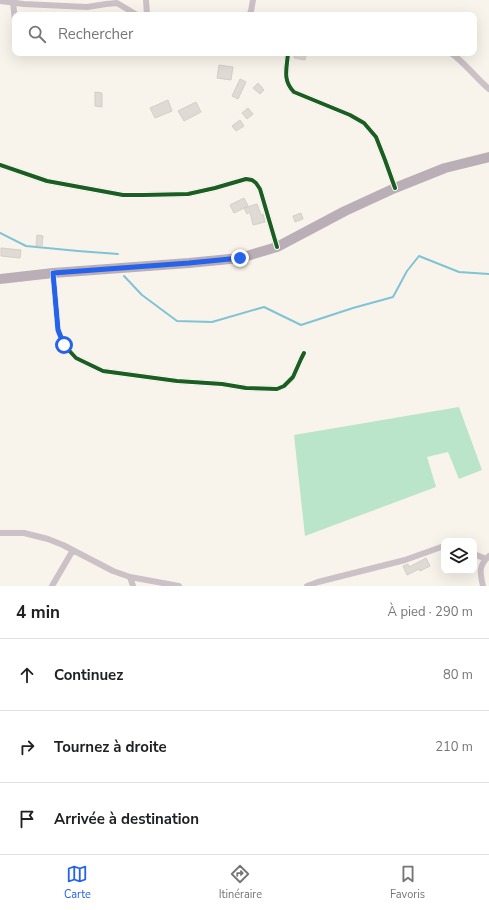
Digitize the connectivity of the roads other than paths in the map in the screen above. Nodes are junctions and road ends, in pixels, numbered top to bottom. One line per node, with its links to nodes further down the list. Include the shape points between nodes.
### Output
1 (146, 0): 8 (street)
2 (253, 0): 9 (street)
3 (0, 1): 5 (street)
4 (104, 2): 5 (street, via 87,7); 7 (street, via 117,3)
5 (13, 3): 6 (street)
6 (14, 12)
7 (132, 12)
8 (147, 12)
9 (250, 12)
10 (288, 56): 15 (street, via 286,83 290,88 364,123 376,137)
11 (455, 56): 12 (street)
12 (489, 89)
13 (489, 157): 15 (main road, via 445,168)
14 (0, 165): 16 (street, via 47,181 123,195 188,194 246,179 252,180 260,189)
15 (394, 188): 16 (main road)
16 (277, 247): 17 (main road, via 240,258)
17 (53, 273): 18 (main road); 19 (street, via 58,330 64,345 76,358 103,371 177,381 277,389 293,377)
18 (0, 279)
19 (304, 353)
20 (0, 533): 22 (street, via 24,533)
21 (441, 547): 29 (street, via 405,560)
22 (73, 550): 25 (street); 26 (street)
23 (477, 555): 24 (street)
24 (488, 558): 30 (street, via 480,573)
25 (130, 577): 27 (street); 28 (street)
26 (52, 586)
27 (133, 586)
28 (179, 586)
29 (307, 586)
30 (483, 586)

